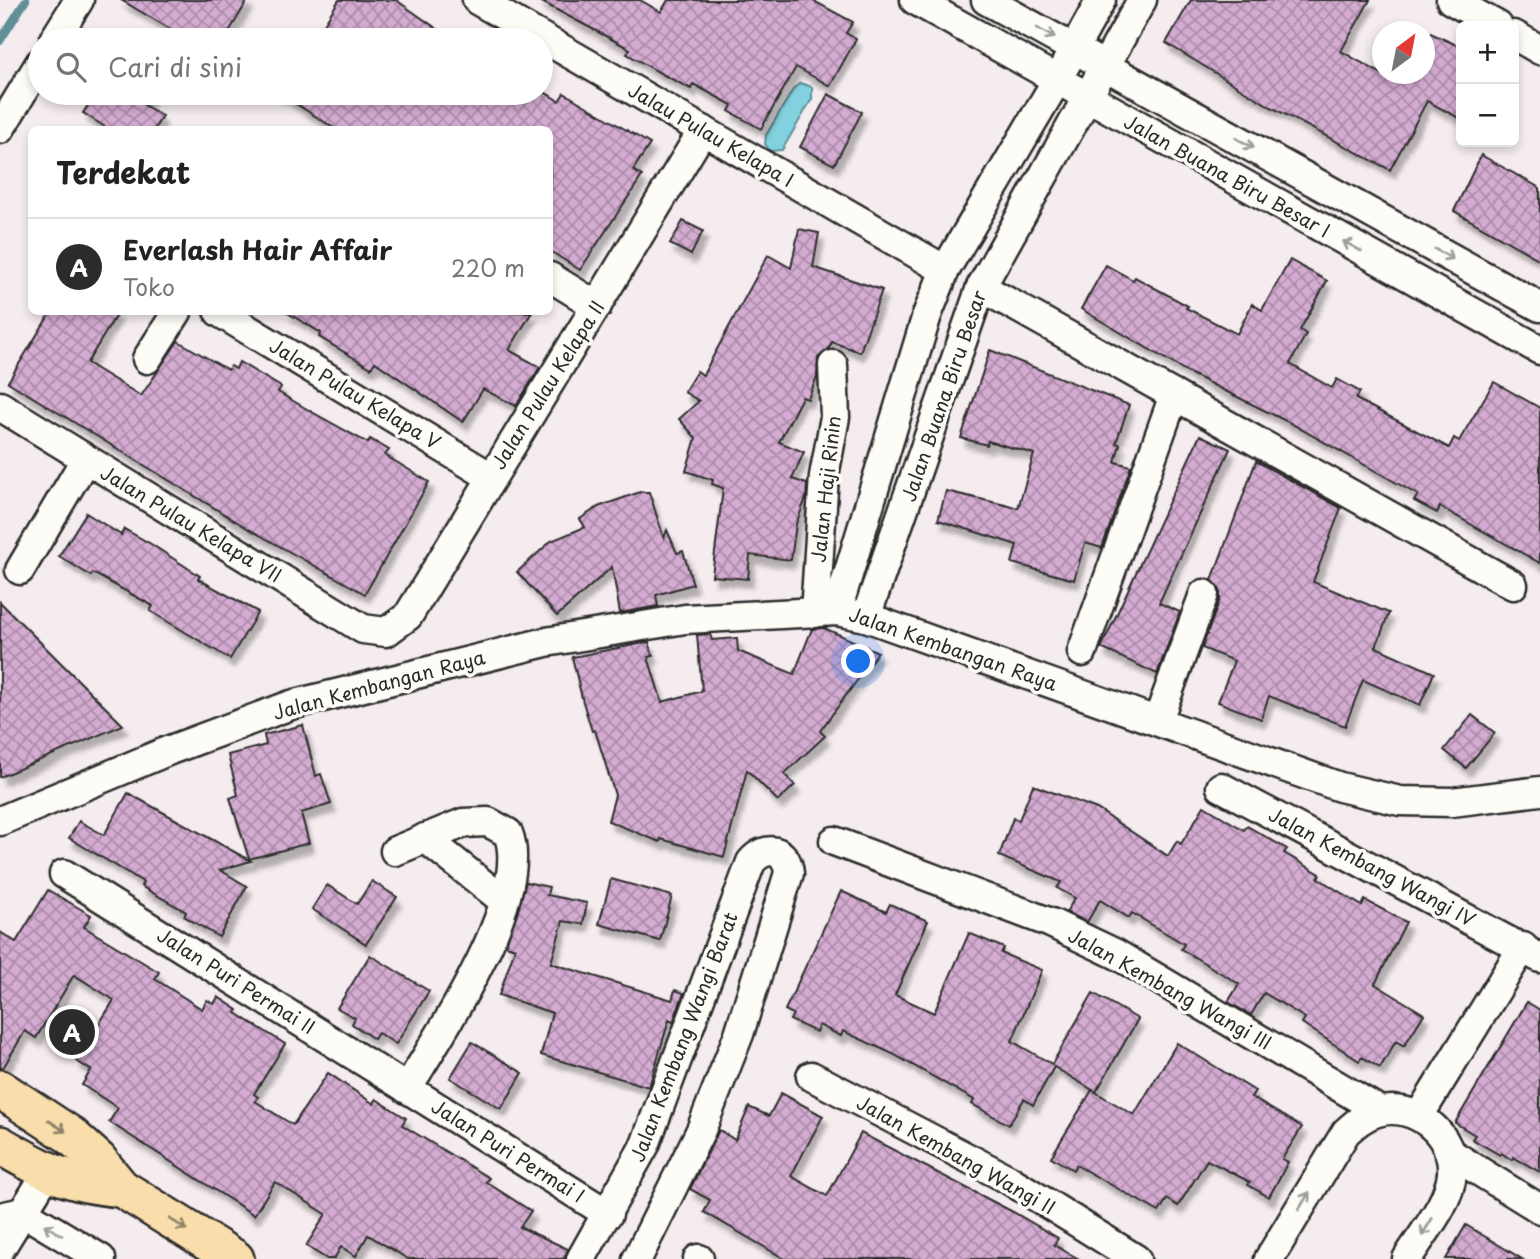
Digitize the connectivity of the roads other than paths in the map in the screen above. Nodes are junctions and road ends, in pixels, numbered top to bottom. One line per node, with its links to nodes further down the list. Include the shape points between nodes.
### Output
1 (79, 0): 9 (street)
2 (477, 0): 10 (street, Jalau Pulau Kelapa I)
3 (915, 0): 16 (street, Jalan Buana Biru Besar I)
4 (986, 0): 13 (street, Jalan Buana Biru Besar I, one-way to 13)
5 (1101, 0): 13 (street, Jalan Buana Biru Besar)
6 (1142, 0): 15 (street, Jalan Buana Biru Besar)
7 (1451, 0): 8 (street)
8 (1489, 21)
9 (62, 28)
10 (526, 28)
11 (1519, 38): 14 (street)
12 (553, 44): 20 (street, Jalau Pulau Kelapa I)
13 (1074, 49): 15 (street, Jalan Buana Biru Besar I); 16 (street, Jalan Buana Biru Besar)
14 (1540, 50)
15 (1105, 66): 18 (street, Jalan Buana Biru Besar); 25 (street, Jalan Buana Biru Besar I, one-way to 25)
16 (1057, 80): 18 (street, Jalan Buana Biru Besar I); 21 (street, Jalan Buana Biru Besar)
17 (28, 83): 19 (street)
18 (1088, 99): 23 (street, Jalan Buana Biru Besar); 28 (street, Jalan Buana Biru Besar I, one-way to 18)
19 (0, 129)
20 (703, 130): 21 (street, Jalau Pulau Kelapa I); 24 (street, Jalan Pulau Kelapa II)
21 (945, 270): 38 (street, Jalan Buana Biru Besar)
22 (553, 279): 24 (street)
23 (981, 287): 31 (street); 39 (street, Jalan Buana Biru Besar)
24 (597, 306): 34 (street, Jalan Pulau Kelapa II)
25 (1540, 307)
26 (175, 315): 29 (street)
27 (224, 315): 34 (street, Jalan Pulau Kelapa V)
28 (1540, 350)
29 (147, 359)
30 (833, 365): 38 (street, Jalan Haji Rinin, via 835,417 824,476)
31 (1174, 396): 36 (street); 41 (street)
32 (0, 406): 33 (street, Jalan Pulau Kelapa VII)
33 (85, 460): 35 (street); 40 (street, Jalan Pulau Kelapa VII, via 363,629)
34 (491, 477): 40 (street, Jalan Pulau Kelapa II, via 408,615)
35 (19, 570)
36 (1513, 585)
37 (1204, 594): 42 (street)
38 (826, 612): 39 (street, Jalan Kembangan Raya); 45 (street, Jalan Kembangan Raya, via 685,620 546,642 291,705)
39 (866, 617): 42 (street, Jalan Kembangan Raya)
40 (386, 632)
41 (1082, 652)
42 (1158, 720): 44 (street, Jalan Kembangan Raya, via 1340,787 1399,801 1452,803)
43 (1221, 787): 51 (street, Jalan Kembang Wangi IV)
44 (1540, 791)
45 (0, 821)
46 (425, 838): 48 (street); 50 (street); 50 (street, via 463,823 488,822 508,833 515,849)
47 (835, 841): 55 (street, Jalan Kembang Wangi III, via 1051,923 1115,954)
48 (395, 851)
49 (64, 874): 54 (street, Jalan Puri Permai II)
50 (504, 901): 54 (street, via 474,974)
51 (1531, 952): 56 (street, Jalan Kembang Wangi IV)
52 (811, 1076): 69 (street, Jalan Kembang Wangi II, via 1008,1179)
53 (0, 1089): 60 (main road, one-way to 60, via 70,1135 99,1160)
54 (407, 1089): 62 (street, Jalan Puri Permai I)
55 (1380, 1111): 56 (street, via 1400,1110); 70 (street, one-way to 55, via 1346,1132 1361,1118)
56 (1419, 1116): 58 (street, via 1438,1132)
57 (0, 1145): 59 (main road)
58 (1450, 1153): 61 (street); 71 (street, one-way to 71, via 1452,1174 1447,1194)
59 (47, 1173): 60 (main road, via 81,1184); 63 (street)
60 (121, 1188): 66 (main road, one-way to 66)
61 (1540, 1209)
62 (608, 1214): 67 (street, Jalan Kembang Wangi Barat); 68 (street, Jalan Kembang Wangi Barat, via 645,1145 751,862 758,853 780,853 788,862 789,873 730,1058 695,1143)
63 (12, 1215): 64 (street); 65 (street, one-way to 63)
64 (0, 1249)
65 (86, 1255)
66 (235, 1259)
67 (581, 1259)
68 (637, 1259)
69 (1136, 1259)
70 (1269, 1259)
71 (1407, 1259)

